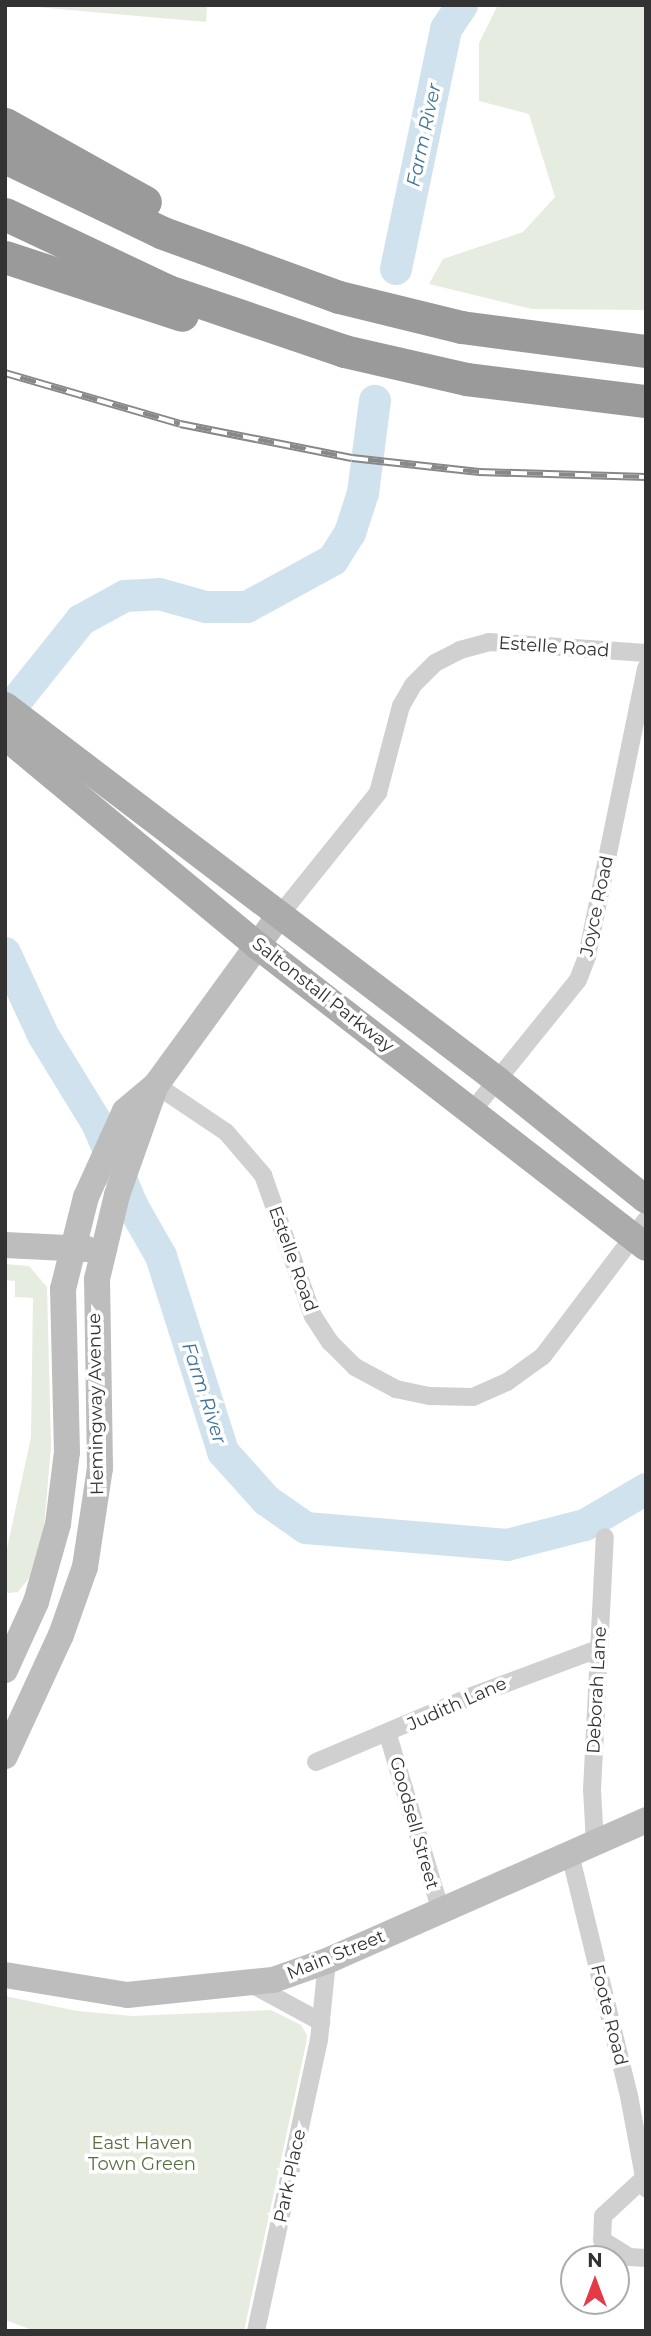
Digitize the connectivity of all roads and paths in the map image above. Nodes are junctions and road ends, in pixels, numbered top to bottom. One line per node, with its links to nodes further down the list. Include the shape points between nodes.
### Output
1 (5, 124): 5 (highway, via 182,222)
2 (5, 157): 5 (highway, via 174,238)
3 (5, 214): 6 (highway, via 168,291)
4 (5, 257): 6 (highway, via 147,307)
5 (339, 297): 7 (highway, via 473,329)
6 (344, 351): 8 (highway, via 466,379)
7 (646, 351)
8 (646, 401)
9 (646, 653): 12 (street, Estelle Road, via 489,642 435,663 413,685 401,706 378,793)
10 (646, 668): 14 (street, Joyce Road, via 579,981)
11 (9, 724): 12 (main road, Saltonstall Parkway); 13 (main road, Saltonstall Parkway)
12 (279, 916): 13 (main road, Hemingway Avenue); 14 (main road, Saltonstall Parkway)
13 (258, 946): 15 (main road, Hemingway Avenue); 16 (main road, Saltonstall Parkway)
14 (497, 1080): 16 (street, Joyce Road); 17 (main road, Saltonstall Parkway)
15 (156, 1085): 18 (street, Estelle Road, via 226,1132 263,1175 313,1316 355,1367 396,1389 430,1396 473,1396 507,1382 543,1356); 20 (main road, Hemingway Avenue, via 131,1104 117,1125 97,1167); 21 (main road, Hemingway Avenue)
16 (473, 1110): 18 (main road, Saltonstall Parkway)
17 (646, 1200)
18 (642, 1236)
19 (5, 1245): 20 (main road)
20 (70, 1247): 21 (main road); 23 (main road, Hemingway Avenue, via 61,1314 64,1479 52,1553)
21 (102, 1250): 24 (main road, Hemingway Avenue, via 95,1300 98,1498 85,1567)
22 (605, 1537): 25 (street, Deborah Lane)
23 (27, 1624): 24 (main road); 26 (main road, Hemingway Avenue)
24 (61, 1635): 28 (main road, Hemingway Avenue)
25 (598, 1649): 27 (street, Judith Lane, via 472,1696); 31 (street, Deborah Lane, via 592,1790)
26 (5, 1670)
27 (388, 1735): 29 (street, Judith Lane); 33 (street, Goodsell Street)
28 (5, 1756)
29 (316, 1762)
30 (646, 1820): 31 (main road, Main Street)
31 (595, 1843): 32 (main road, Main Street)
32 (570, 1854): 33 (main road, Main Street); 38 (street, Foote Road)
33 (441, 1912): 34 (main road, Main Street)
34 (327, 1961): 36 (main road, Main Street); 37 (street, Park Place)
35 (13, 1977): 36 (main road, Main Street, via 127,1995)
36 (251, 1984): 37 (street)
37 (321, 2022): 41 (street, Park Place)
38 (637, 2094): 39 (street, Foote Road)
39 (645, 2183): 40 (street, Foote Road, via 603,2216 602,2240 629,2257)
40 (646, 2258)
41 (256, 2331)

